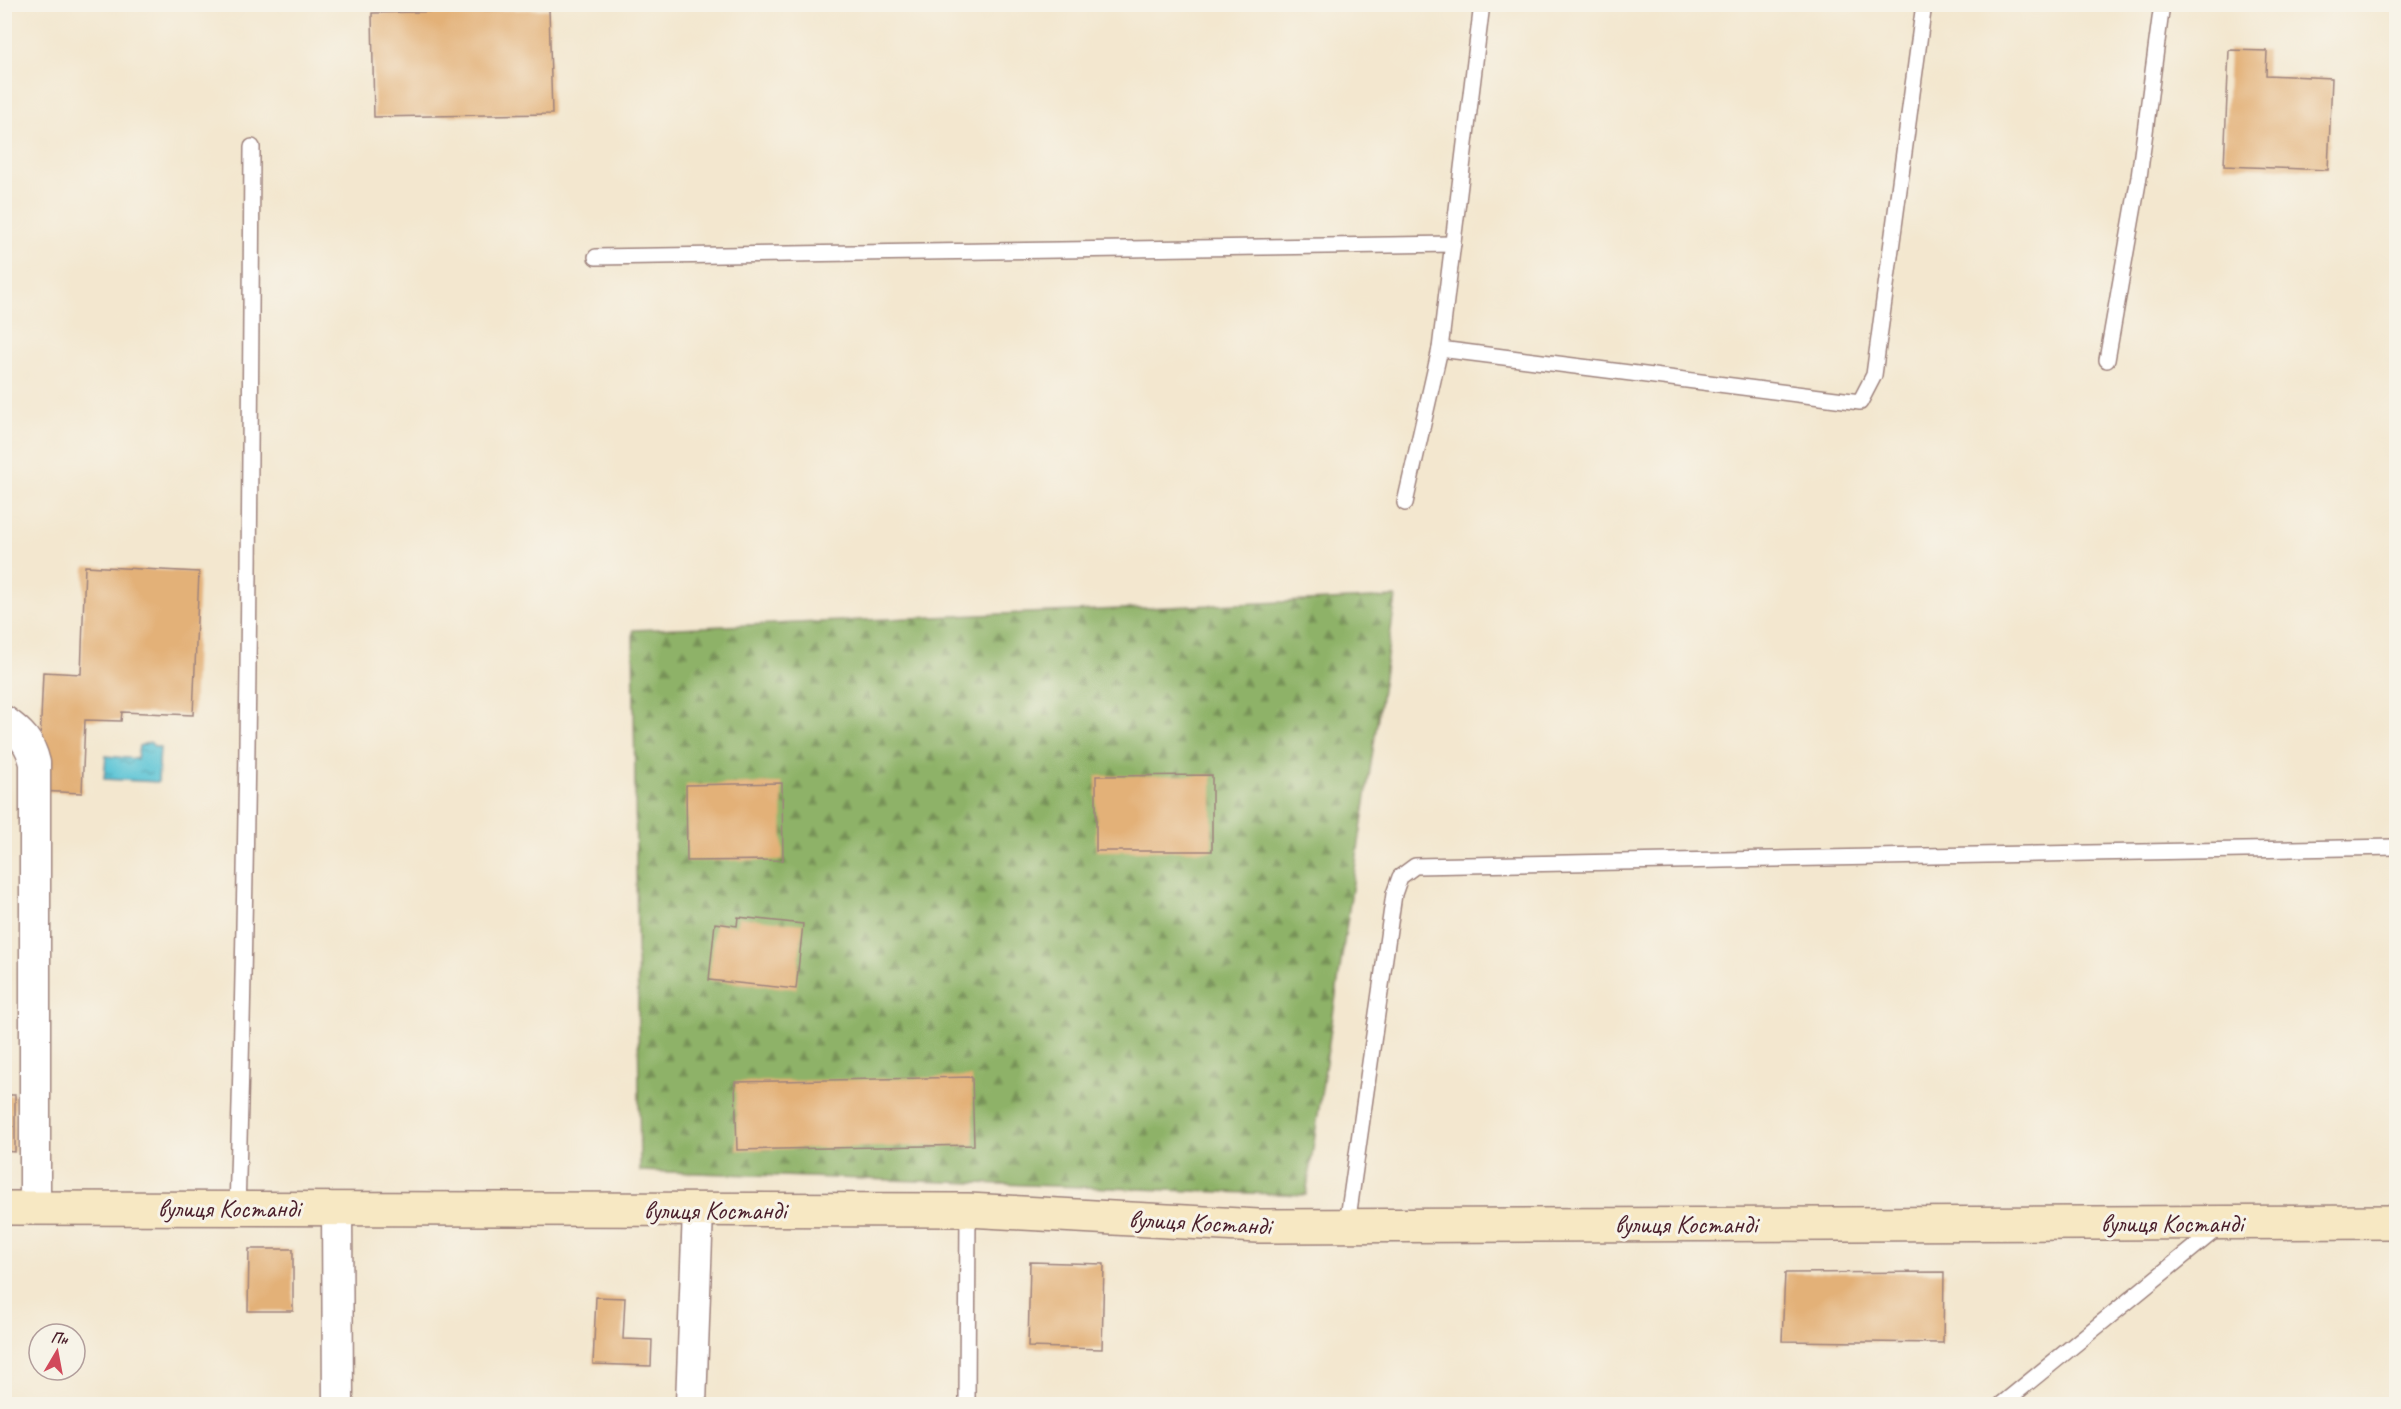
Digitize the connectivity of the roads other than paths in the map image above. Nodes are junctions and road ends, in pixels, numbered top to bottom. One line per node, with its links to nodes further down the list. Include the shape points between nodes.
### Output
1 (1482, 4): 5 (lane)
2 (1924, 4): 7 (lane, via 1874,375 1860,402)
3 (2162, 4): 8 (lane, via 2139,177)
4 (252, 147): 14 (lane, via 249,627)
5 (1453, 244): 6 (lane); 7 (lane)
6 (596, 257)
7 (1440, 349): 9 (lane)
8 (2107, 360)
9 (1405, 503)
10 (4, 721): 12 (street, via 31,746 35,763)
11 (2397, 847): 19 (lane, via 1414,866 1400,877 1394,894)
12 (20, 1208): 14 (street, вулиця Костанді)
13 (338, 1208): 14 (street, вулиця Костанді); 15 (street, вулиця Костанді); 20 (street)
14 (237, 1209)
15 (698, 1210): 16 (street, вулиця Костанді); 21 (street)
16 (968, 1210): 19 (street, вулиця Костанді, via 1258,1226); 22 (lane)
17 (2225, 1222): 18 (street, вулиця Костанді); 19 (street, вулиця Костанді); 23 (lane)
18 (2397, 1222)
19 (1347, 1225)
20 (338, 1404)
21 (691, 1404)
22 (967, 1404)
23 (2002, 1404)

